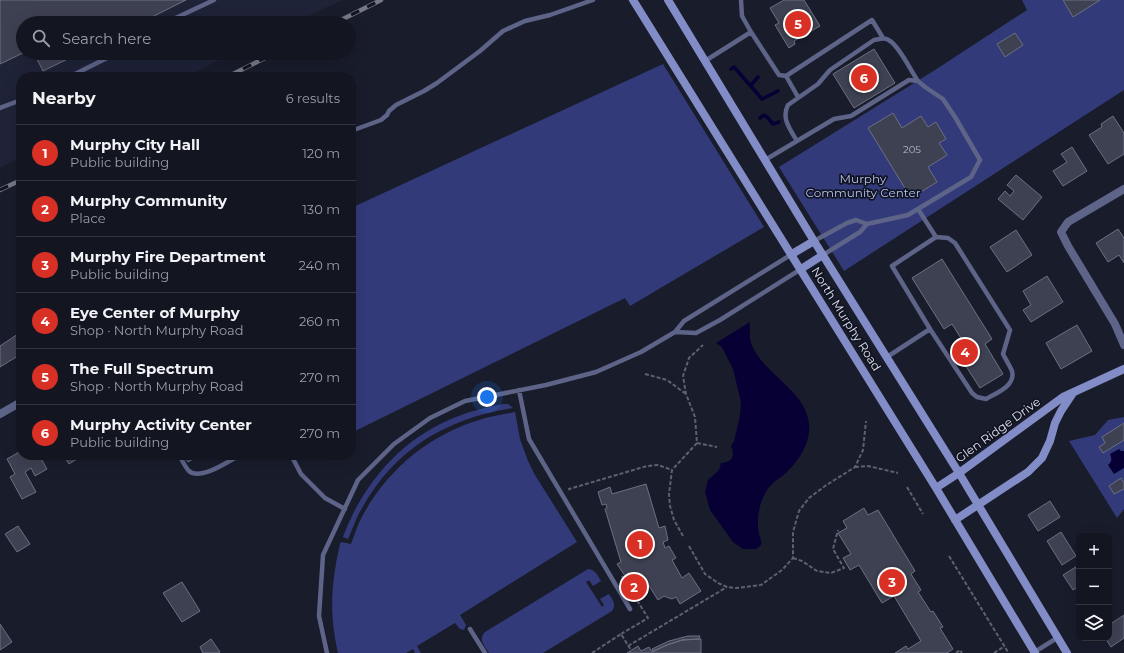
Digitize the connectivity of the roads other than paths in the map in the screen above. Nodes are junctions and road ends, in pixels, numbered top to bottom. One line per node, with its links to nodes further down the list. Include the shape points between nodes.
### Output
1 (214, 0): 6 (lane)
2 (593, 0): 17 (lane, via 525,21 503,31 437,83 396,105 381,120)
3 (633, 0): 25 (main road, North Murphy Road)
4 (668, 0): 10 (main road, North Murphy Road)
5 (741, 0): 7 (lane, via 742,16)
6 (180, 16)
7 (751, 32): 10 (lane); 12 (lane, via 779,75)
8 (883, 38): 12 (lane, via 872,20); 13 (lane, via 896,46); 14 (lane, via 874,40 830,70 818,84)
9 (103, 60): 11 (lane)
10 (705, 61): 19 (main road, North Murphy Road)
11 (79, 72)
12 (786, 76): 14 (lane)
13 (918, 81): 18 (lane, via 909,80 852,116 834,119); 21 (lane, via 943,99 980,160 971,177)
14 (798, 97): 18 (lane, via 788,105 785,119)
15 (16, 102): 16 (lane)
16 (0, 108)
17 (356, 130)
18 (797, 141): 19 (lane)
19 (765, 160): 24 (main road, North Murphy Road)
20 (1124, 189): 30 (street, via 1068,222 1061,232 1115,324)
21 (918, 209): 22 (lane, via 908,215); 23 (lane)
22 (867, 224): 24 (lane, via 856,220); 26 (lane, via 860,232)
23 (936, 237): 28 (lane, via 892,266); 28 (lane, via 948,238 955,243 1010,330 1003,354 1012,371 1013,379 1008,386 986,399 977,397)
24 (814, 241): 25 (main road); 26 (main road, North Murphy Road)
25 (792, 254): 27 (main road, North Murphy Road); 29 (lane, via 684,321)
26 (823, 255): 27 (main road); 31 (main road, North Murphy Road)
27 (801, 269): 29 (lane, via 696,333); 41 (main road, North Murphy Road)
28 (930, 329): 31 (lane)
29 (675, 332): 33 (lane, via 641,352 596,372)
30 (1124, 345)
31 (887, 357): 40 (main road, North Murphy Road)
32 (1124, 369): 34 (main road, Glen Ridge Drive)
33 (519, 390): 43 (lane, via 465,401 430,418 394,444 358,480); 45 (lane, via 529,439)
34 (1073, 392): 40 (main road, Glen Ridge Drive); 42 (main road, via 1055,423 1042,458 1028,472)
35 (16, 405): 36 (street)
36 (0, 414)
37 (182, 460): 38 (lane, via 190,472 198,475)
38 (231, 460)
39 (294, 460): 43 (lane, via 301,474 325,498)
40 (960, 473): 41 (main road, Glen Ridge Drive); 42 (main road, North Murphy Road)
41 (936, 488): 44 (main road, North Murphy Road)
42 (979, 505): 44 (main road); 47 (main road, North Murphy Road)
43 (345, 509): 48 (lane, via 323,555 319,616)
44 (955, 520): 50 (main road, North Murphy Road)
45 (630, 609)
46 (470, 629): 49 (lane)
47 (1057, 638): 50 (lane); 51 (main road, North Murphy Road)
48 (327, 653)
49 (485, 653)
50 (1034, 653)
51 (1067, 653)

